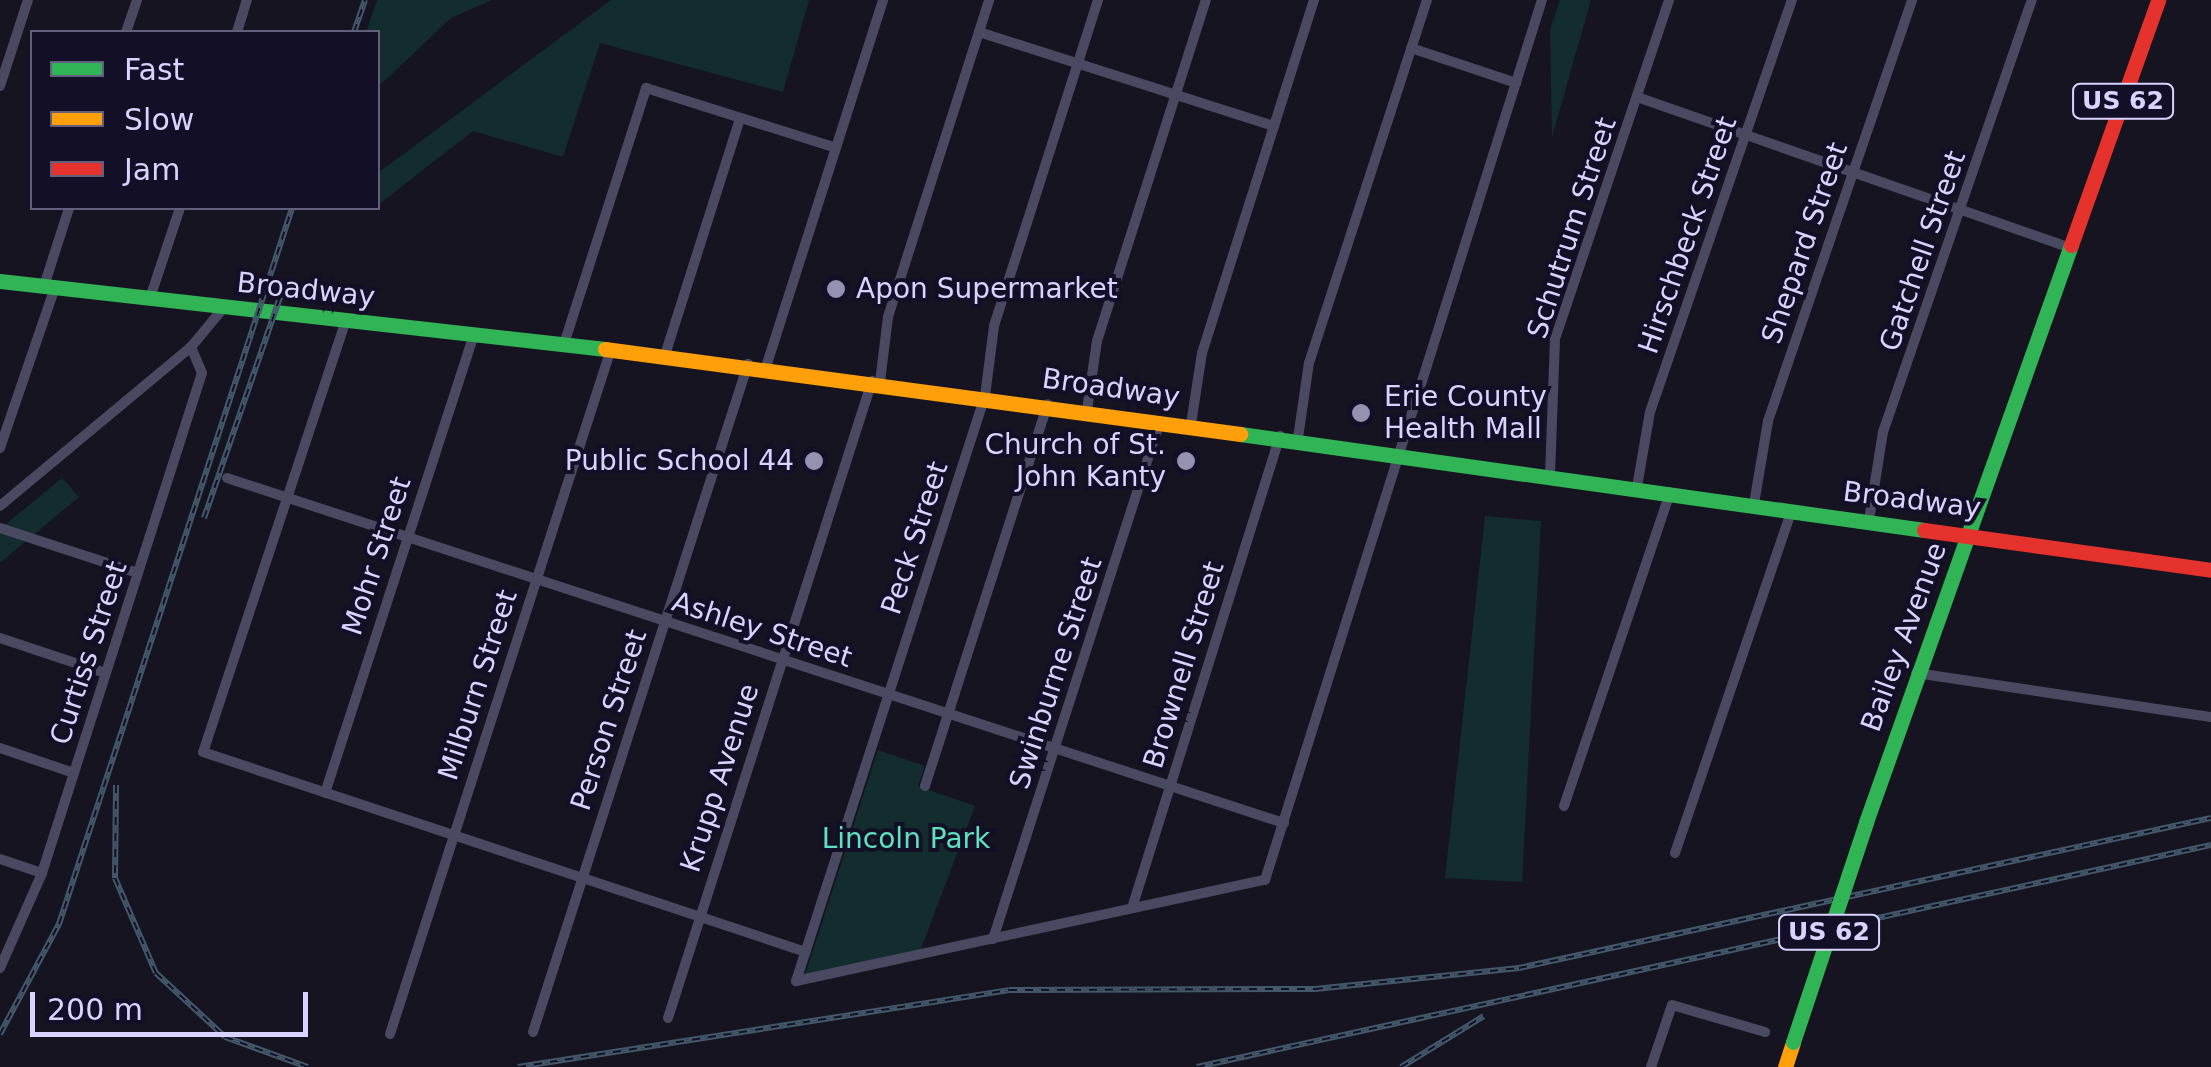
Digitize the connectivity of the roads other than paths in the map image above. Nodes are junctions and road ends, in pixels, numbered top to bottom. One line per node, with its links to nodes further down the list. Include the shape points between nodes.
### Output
1 (28, 0): 22 (street)
2 (137, 0): 16 (street)
3 (248, 0): 17 (street)
4 (883, 0): 28 (street)
5 (990, 0): 18 (street, Krupp Avenue)
6 (1098, 0): 20 (street, Peck Street)
7 (1206, 0): 23 (street)
8 (1314, 0): 26 (street)
9 (1427, 0): 19 (street)
10 (1542, 0): 21 (street)
11 (1670, 0): 24 (street, Schutrum Street)
12 (1792, 0): 27 (street, Hirschbeck Street)
13 (1912, 0): 29 (street, Shepard Street)
14 (2032, 0): 32 (street, Gatchell Street)
15 (2158, 0): 33 (main road, Bailey Avenue / US 62)
16 (127, 30)
17 (238, 30)
18 (979, 32): 20 (street); 46 (street, Krupp Avenue, via 888,316)
19 (1411, 48): 21 (street); 53 (street, via 1309,363)
20 (1078, 64): 23 (street); 47 (street, Peck Street, via 994,326)
21 (1516, 82): 55 (street)
22 (0, 86)
23 (1176, 95): 26 (street); 49 (street, via 1097,341)
24 (1637, 97): 27 (street); 56 (street, Schutrum Street, via 1555,338)
25 (740, 118): 28 (street); 40 (street, via 646,88); 43 (street)
26 (1274, 126): 51 (street, via 1202,353)
27 (1746, 136): 29 (street); 58 (street, Hirschbeck Street, via 1650,412)
28 (836, 148): 45 (street)
29 (1854, 173): 32 (street); 61 (street, Shepard Street, via 1768,421)
30 (69, 210): 35 (street)
31 (179, 210): 36 (street)
32 (1962, 211): 33 (street); 64 (street, Gatchell Street, via 1883,432)
33 (2071, 248): 66 (main road, Bailey Avenue / US 62)
34 (0, 281): 35 (main road, Broadway)
35 (50, 286): 36 (main road, Broadway); 54 (street)
36 (150, 298): 37 (main road, Broadway)
37 (225, 306): 38 (main road, Broadway); 41 (street)
38 (346, 320): 39 (main road, Broadway); 60 (street)
39 (474, 334): 40 (main road, Broadway); 67 (street, Mohr Street)
40 (564, 344): 42 (main road, Broadway)
41 (190, 348): 62 (street); 69 (street, Curtiss Street, via 202,373)
42 (610, 349): 43 (main road, Broadway); 70 (street, Milburn Street)
43 (665, 355): 44 (main road, Broadway)
44 (748, 364): 45 (main road, Broadway); 71 (street, Person Street)
45 (766, 367): 46 (main road, Broadway)
46 (876, 381): 47 (main road, Broadway); 73 (street, Krupp Avenue)
47 (984, 396): 48 (main road, Broadway); 76 (street, Peck Street)
48 (1048, 404): 49 (main road, Broadway); 77 (street)
49 (1087, 410): 50 (main road, Broadway)
50 (1160, 420): 51 (main road, Broadway); 80 (street, Swinburne Street)
51 (1191, 424): 52 (main road, Broadway)
52 (1281, 435): 53 (main road, Broadway); 83 (street, Brownell Street)
53 (1298, 438): 55 (main road, Broadway)
54 (0, 448)
55 (1404, 452): 56 (main road, Broadway); 86 (street)
56 (1550, 475): 58 (main road, Broadway)
57 (227, 478): 60 (street, Ashley Street)
58 (1638, 487): 59 (main road, Broadway)
59 (1670, 492): 61 (main road, Broadway); 85 (street)
60 (288, 499): 67 (street, Ashley Street); 84 (street, via 204,752)
61 (1754, 504): 63 (main road, Broadway)
62 (0, 506)
63 (1792, 510): 64 (main road, Broadway); 88 (street)
64 (1869, 520): 66 (main road, Broadway)
65 (0, 528): 69 (street)
66 (1968, 532): 68 (main road, Broadway); 75 (main road, Bailey Avenue / US 62)
67 (407, 537): 70 (street, Ashley Street); 84 (street, Mohr Street)
68 (2211, 570)
69 (138, 573): 74 (street, Curtiss Street)
70 (536, 580): 71 (street, Ashley Street); 87 (street, Milburn Street)
71 (664, 622): 73 (street, Ashley Street); 91 (street, Person Street)
72 (0, 638): 74 (street)
73 (782, 661): 76 (street, Ashley Street); 93 (street, Krupp Avenue)
74 (105, 674): 81 (street, Curtiss Street)
75 (1916, 674): 78 (street); 102 (main road, Bailey Avenue / US 62, bridge)
76 (888, 695): 77 (street, Ashley Street); 95 (street, Peck Street)
77 (948, 714): 80 (street, Ashley Street); 82 (street)
78 (2211, 717)
79 (0, 748): 81 (street)
80 (1055, 750): 83 (street, Ashley Street); 94 (street, Swinburne Street)
81 (74, 772): 90 (street, Curtiss Street)
82 (925, 786)
83 (1170, 786): 86 (street, Ashley Street); 92 (street, Brownell Street)
84 (324, 793): 87 (street)
85 (1564, 806)
86 (1284, 822): 92 (street, via 1266,880)
87 (452, 835): 91 (street); 100 (street, Milburn Street)
88 (1675, 853)
89 (0, 859): 90 (street)
90 (42, 872): 96 (street, Curtiss Street)
91 (581, 878): 93 (street); 98 (street, Person Street)
92 (1132, 908): 94 (street)
93 (699, 918): 95 (street); 97 (street, Krupp Avenue)
94 (993, 939): 95 (street, Peck Street, via 796,981)
95 (806, 952)
96 (0, 968)
97 (668, 1018)
98 (534, 1032)
99 (1765, 1032): 101 (street, via 1672,1006)
100 (390, 1034)
101 (1651, 1067)
102 (1784, 1067)

